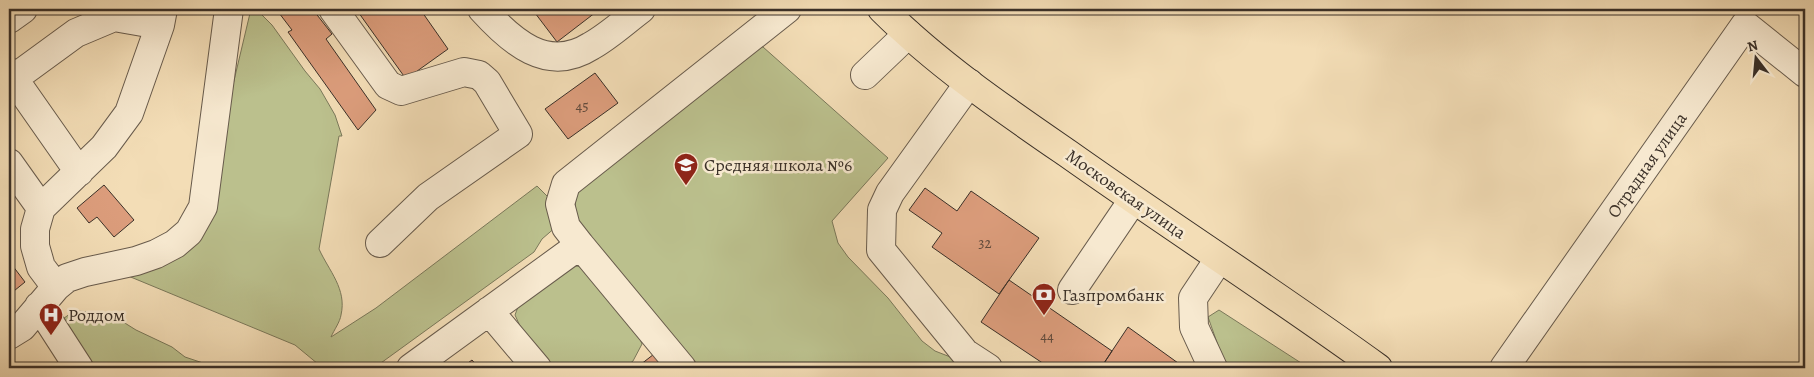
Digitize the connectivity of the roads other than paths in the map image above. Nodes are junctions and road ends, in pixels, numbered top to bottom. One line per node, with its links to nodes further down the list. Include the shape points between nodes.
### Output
1 (23, 9): 10 (street)
2 (229, 9): 23 (street, via 203,207 188,232 175,244 156,254 67,278)
3 (333, 9): 19 (street, via 388,85 401,91 464,72 479,76 518,134 428,197)
4 (482, 9): 5 (street, via 518,43 546,56 576,53 591,46)
5 (641, 9)
6 (787, 9): 20 (street, via 566,184 560,204 566,227)
7 (162, 17): 13 (street, via 114,17 76,33); 16 (street, via 129,113 104,147)
8 (1743, 17): 11 (street, Отрадная улица); 34 (street, Отрадная улица)
9 (897, 18): 12 (street); 14 (main road, Московская улица)
10 (9, 19)
11 (1805, 73)
12 (865, 75)
13 (11, 76): 16 (street)
14 (969, 84): 17 (main road, Московская улица); 31 (street, via 890,193 882,210 881,250 965,353)
15 (9, 163): 18 (street)
16 (78, 172): 18 (street)
17 (1133, 200): 21 (main road, Московская улица); 22 (street)
18 (41, 208): 23 (street, via 35,229 35,246)
19 (380, 243)
20 (580, 245): 24 (street); 30 (street)
21 (1219, 259): 32 (street, via 1193,298 1194,326); 33 (main road, Московская улица, via 1311,319)
22 (1072, 290)
23 (48, 297): 25 (street, via 22,327); 26 (street)
24 (495, 318): 27 (street); 28 (street); 29 (street)
25 (9, 335)
26 (78, 368)
27 (411, 368)
28 (441, 368)
29 (537, 368)
30 (682, 368)
31 (988, 368)
32 (1214, 368)
33 (1378, 368)
34 (1504, 368)

